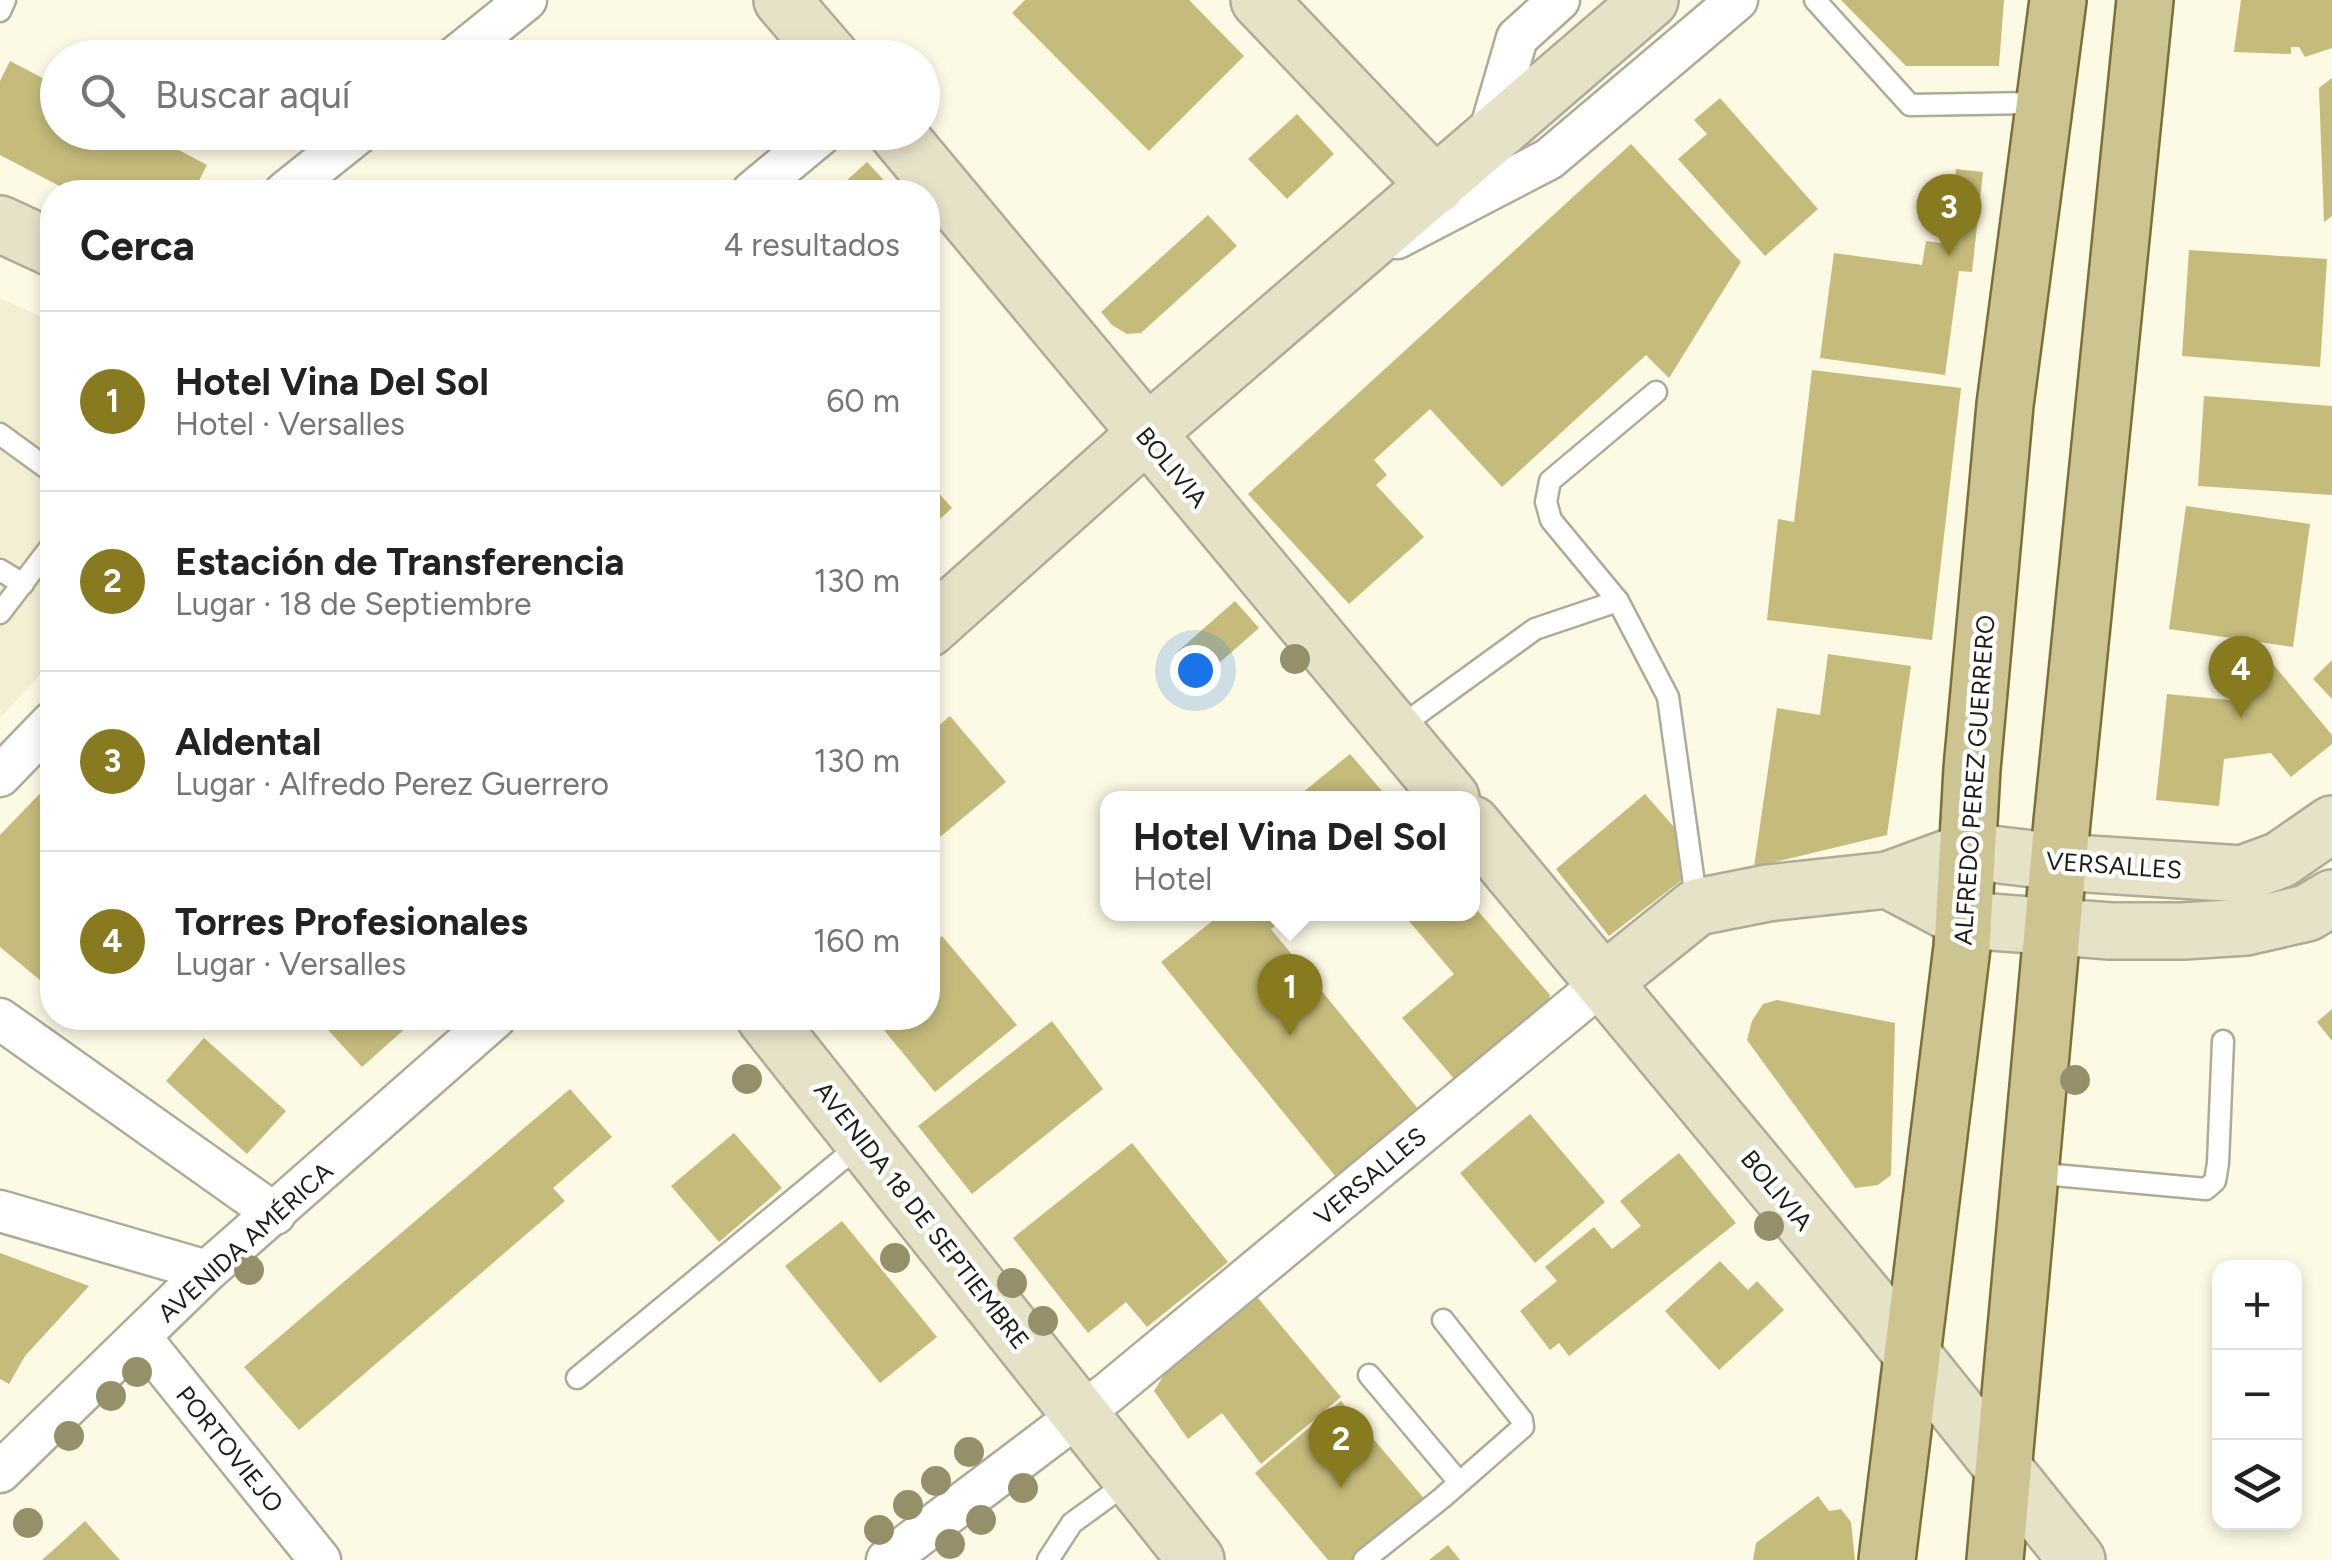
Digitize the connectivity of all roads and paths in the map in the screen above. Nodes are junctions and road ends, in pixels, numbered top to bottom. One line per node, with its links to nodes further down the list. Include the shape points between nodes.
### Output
1 (4, 0): 11 (lane)
2 (526, 0): 12 (street)
3 (782, 0): 13 (street)
4 (1259, 0): 23 (street)
5 (1559, 0): 15 (street, via 1517,38)
6 (1650, 0): 15 (street)
7 (1737, 0): 26 (street, via 1550,159)
8 (1815, 0): 14 (lane, via 1910,105)
9 (2058, 0): 14 (main road, ALFREDO PEREZ GUERRERO)
10 (2145, 0): 44 (main road)
11 (0, 11)
12 (476, 40)
13 (816, 40)
14 (2044, 104): 43 (main road, ALFREDO PEREZ GUERRERO, via 2004,405)
15 (1486, 141): 23 (street)
16 (337, 150): 19 (street)
17 (802, 150): 20 (street)
18 (911, 150): 21 (street, BOLIVIA)
19 (299, 180)
20 (766, 180)
21 (935, 180)
22 (940, 186): 29 (street, BOLIVIA)
23 (1436, 186): 26 (street)
24 (0, 224): 25 (street)
25 (40, 242)
26 (1340, 268): 29 (street)
27 (1656, 392): 34 (lane, via 1550,481 1546,502 1551,520)
28 (0, 434): 30 (lane)
29 (1145, 435): 36 (street); 37 (street, BOLIVIA)
30 (40, 463)
31 (40, 562): 33 (lane)
32 (0, 570): 33 (lane)
33 (23, 584): 35 (lane)
34 (1618, 601): 37 (lane, via 1535,628); 47 (lane, via 1668,697)
35 (0, 613)
36 (940, 618)
37 (1395, 731): 40 (street, BOLIVIA)
38 (40, 734): 39 (street)
39 (0, 776)
40 (1445, 791)
41 (2332, 824): 44 (street, VERSALLES, via 2280,860 2242,874)
42 (1480, 833): 50 (street, BOLIVIA)
43 (1967, 851): 44 (street, VERSALLES); 45 (street, VERSALLES); 48 (main road, ALFREDO PEREZ GUERRERO)
44 (2058, 862): 49 (main road)
45 (1888, 880): 47 (street, VERSALLES); 48 (street)
46 (2332, 898): 49 (street, via 2307,914 2246,927)
47 (1697, 907): 50 (street, VERSALLES)
48 (1964, 920): 49 (street); 62 (main road, ALFREDO PEREZ GUERRERO)
49 (2054, 927): 56 (main road)
50 (1605, 981): 62 (street, BOLIVIA); 65 (street, VERSALLES)
51 (0, 1019): 58 (street)
52 (482, 1030): 58 (street, AVENIDA AMÉRICA)
53 (775, 1030): 55 (street, AVENIDA 18 DE SEPTIEMBRE)
54 (2223, 1041): 56 (lane, via 2216,1181 2206,1188)
55 (864, 1142): 64 (lane); 65 (street, AVENIDA 18 DE SEPTIEMBRE)
56 (2031, 1172): 66 (main road)
57 (0, 1211): 59 (street)
58 (275, 1214): 59 (street, AVENIDA AMÉRICA)
59 (206, 1272): 61 (street, AVENIDA AMÉRICA)
60 (1444, 1320): 69 (lane, via 1522,1420 1520,1431)
61 (140, 1338): 67 (street, AVENIDA AMÉRICA); 70 (street, PORTOVIEJO)
62 (1914, 1356): 66 (street, BOLIVIA); 75 (main road, ALFREDO PEREZ GUERRERO)
63 (1370, 1375): 69 (lane)
64 (578, 1378)
65 (1078, 1412): 68 (street, AVENIDA 18 DE SEPTIEMBRE); 71 (street, VERSALLES)
66 (2004, 1469): 76 (main road); 77 (street, BOLIVIA)
67 (0, 1472)
68 (1132, 1480): 72 (lane, via 1072,1523); 73 (street, AVENIDA 18 DE SEPTIEMBRE)
69 (1459, 1482): 74 (lane)
70 (320, 1560)
71 (887, 1560)
72 (1048, 1560)
73 (1196, 1560)
74 (1364, 1560)
75 (1888, 1560)
76 (1996, 1560)
77 (2077, 1560)

